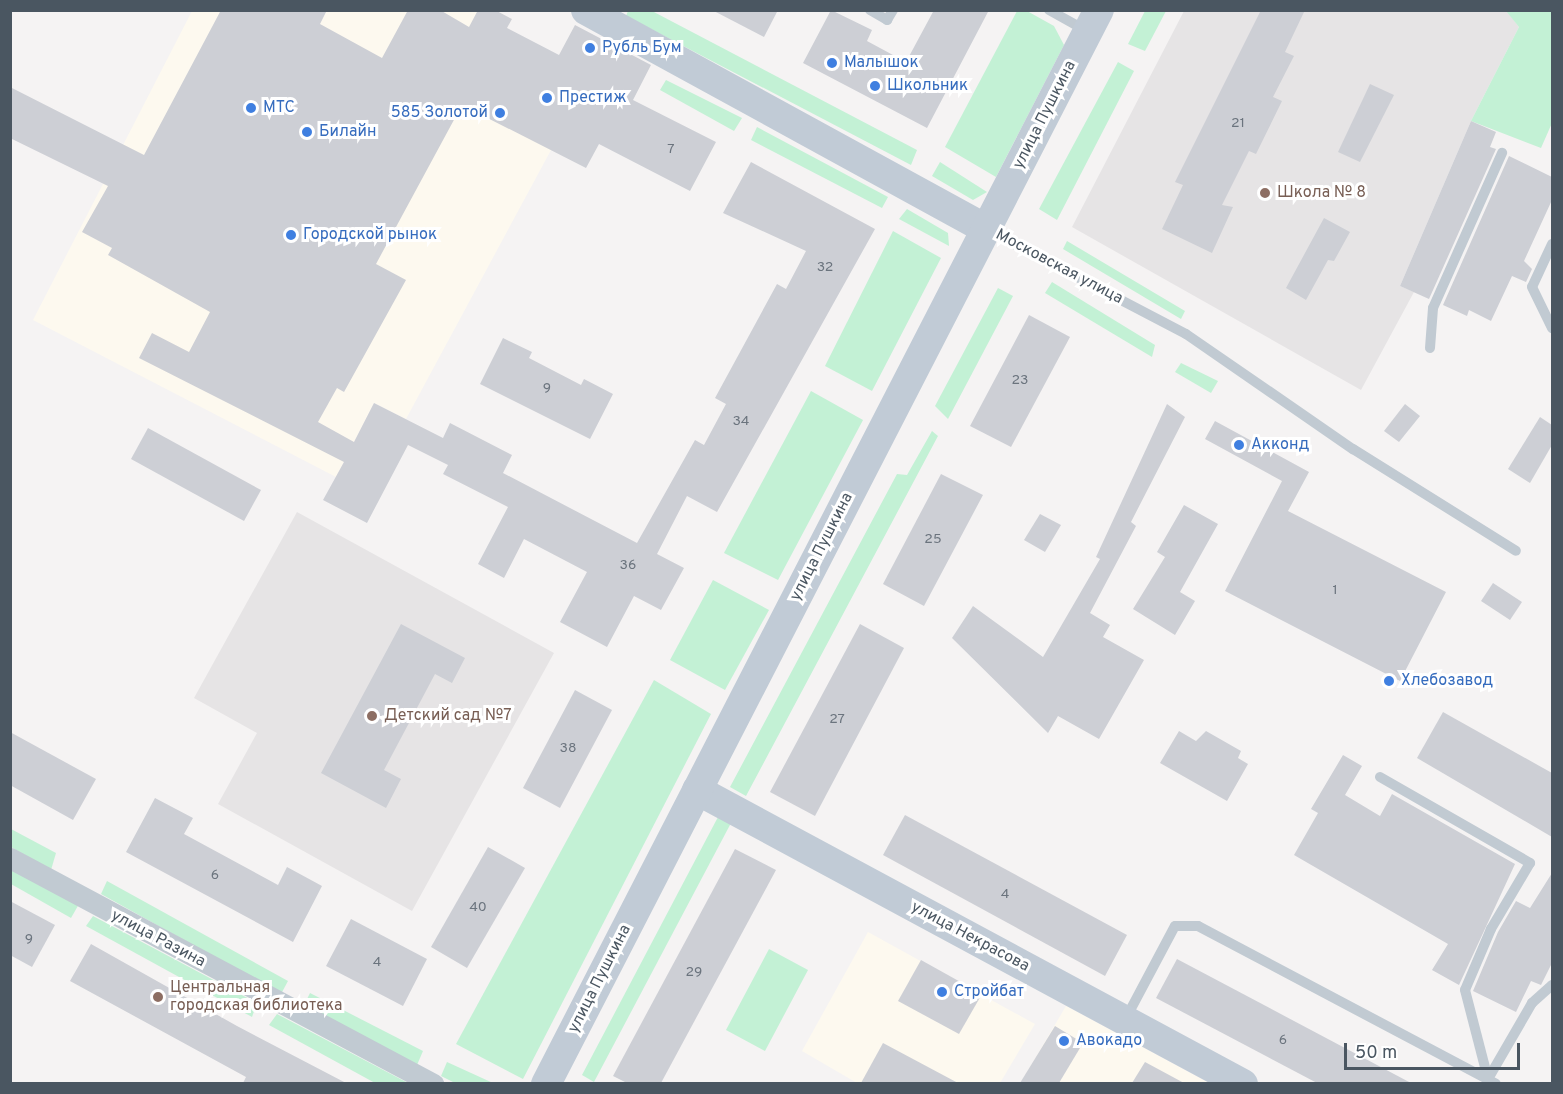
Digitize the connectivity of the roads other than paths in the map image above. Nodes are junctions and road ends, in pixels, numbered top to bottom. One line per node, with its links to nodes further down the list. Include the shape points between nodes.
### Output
1 (870, 10): 2 (lane, via 887,20)
2 (893, 10)
3 (1049, 10): 5 (lane)
4 (600, 14): 7 (main road, Московская улица)
5 (1093, 21): 7 (main road, улица Пушкина)
6 (1502, 153): 10 (lane, via 1433,308)
7 (986, 229): 11 (lane, Московская улица, via 1186,334 1353,450); 13 (main road, улица Пушкина)
8 (1552, 244): 9 (lane, via 1532,287)
9 (1552, 328)
10 (1430, 348)
11 (1516, 551)
12 (1380, 777): 17 (lane, via 1530,863 1491,929 1465,990)
13 (697, 790): 16 (main road, улица Некрасова); 19 (main road, улица Пушкина)
14 (10, 858): 18 (street, улица Разина)
15 (1552, 985): 17 (lane, via 1532,1002)
16 (1125, 1019): 17 (lane, via 1175,926 1198,926); 20 (main road, улица Некрасова)
17 (1492, 1081)
18 (434, 1083)
19 (546, 1083)
20 (1244, 1083)

